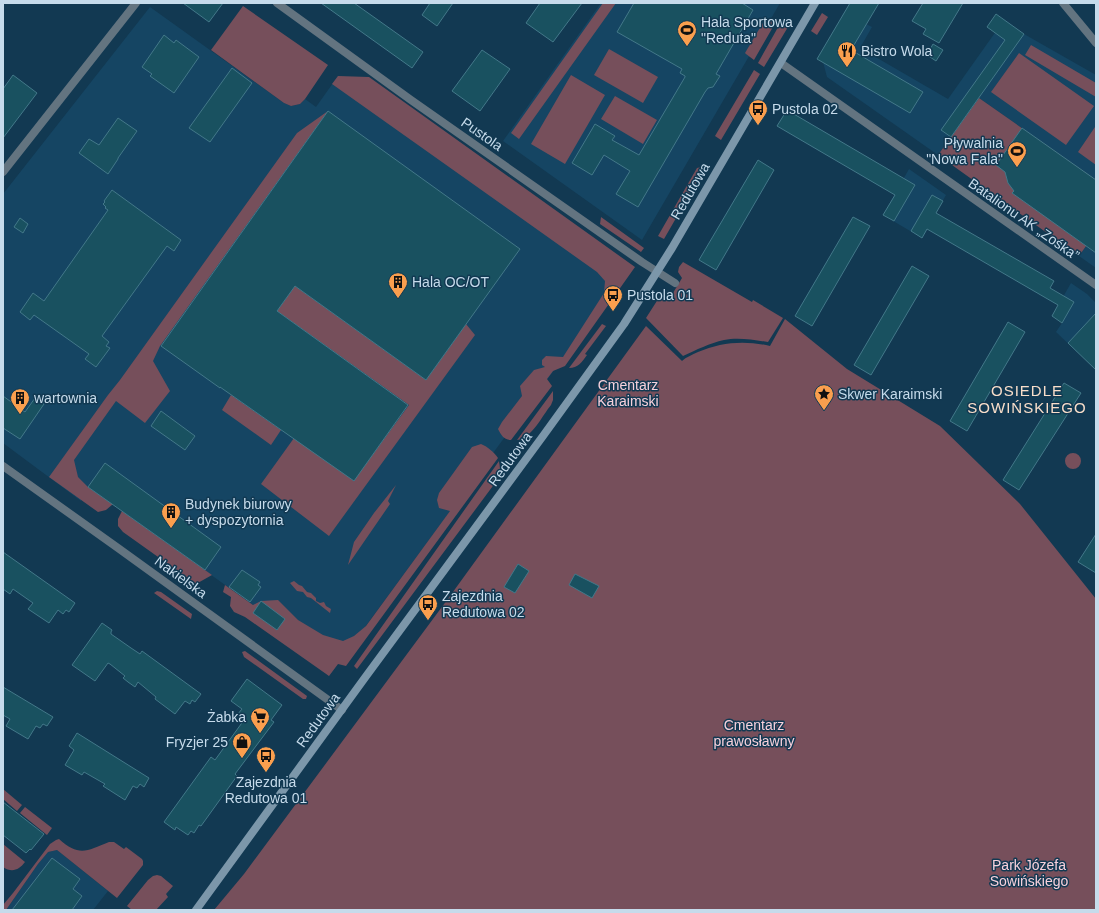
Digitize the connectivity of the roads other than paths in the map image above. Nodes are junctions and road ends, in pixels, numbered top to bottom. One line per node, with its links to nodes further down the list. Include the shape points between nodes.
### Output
1 (136, 3): 7 (street)
2 (277, 3): 8 (street, Pustola)
3 (815, 3): 6 (street, Redutowa)
4 (1062, 3): 5 (street)
5 (1096, 42)
6 (781, 62): 8 (street, Redutowa); 10 (street, Batalionu AK „Zośka”)
7 (4, 169)
8 (658, 272): 9 (street, Pustola); 12 (street, Redutowa, via 624,324)
9 (675, 283)
10 (1096, 285)
11 (3, 466): 12 (street, Nakielska)
12 (342, 710): 13 (street, Redutowa)
13 (196, 910)

